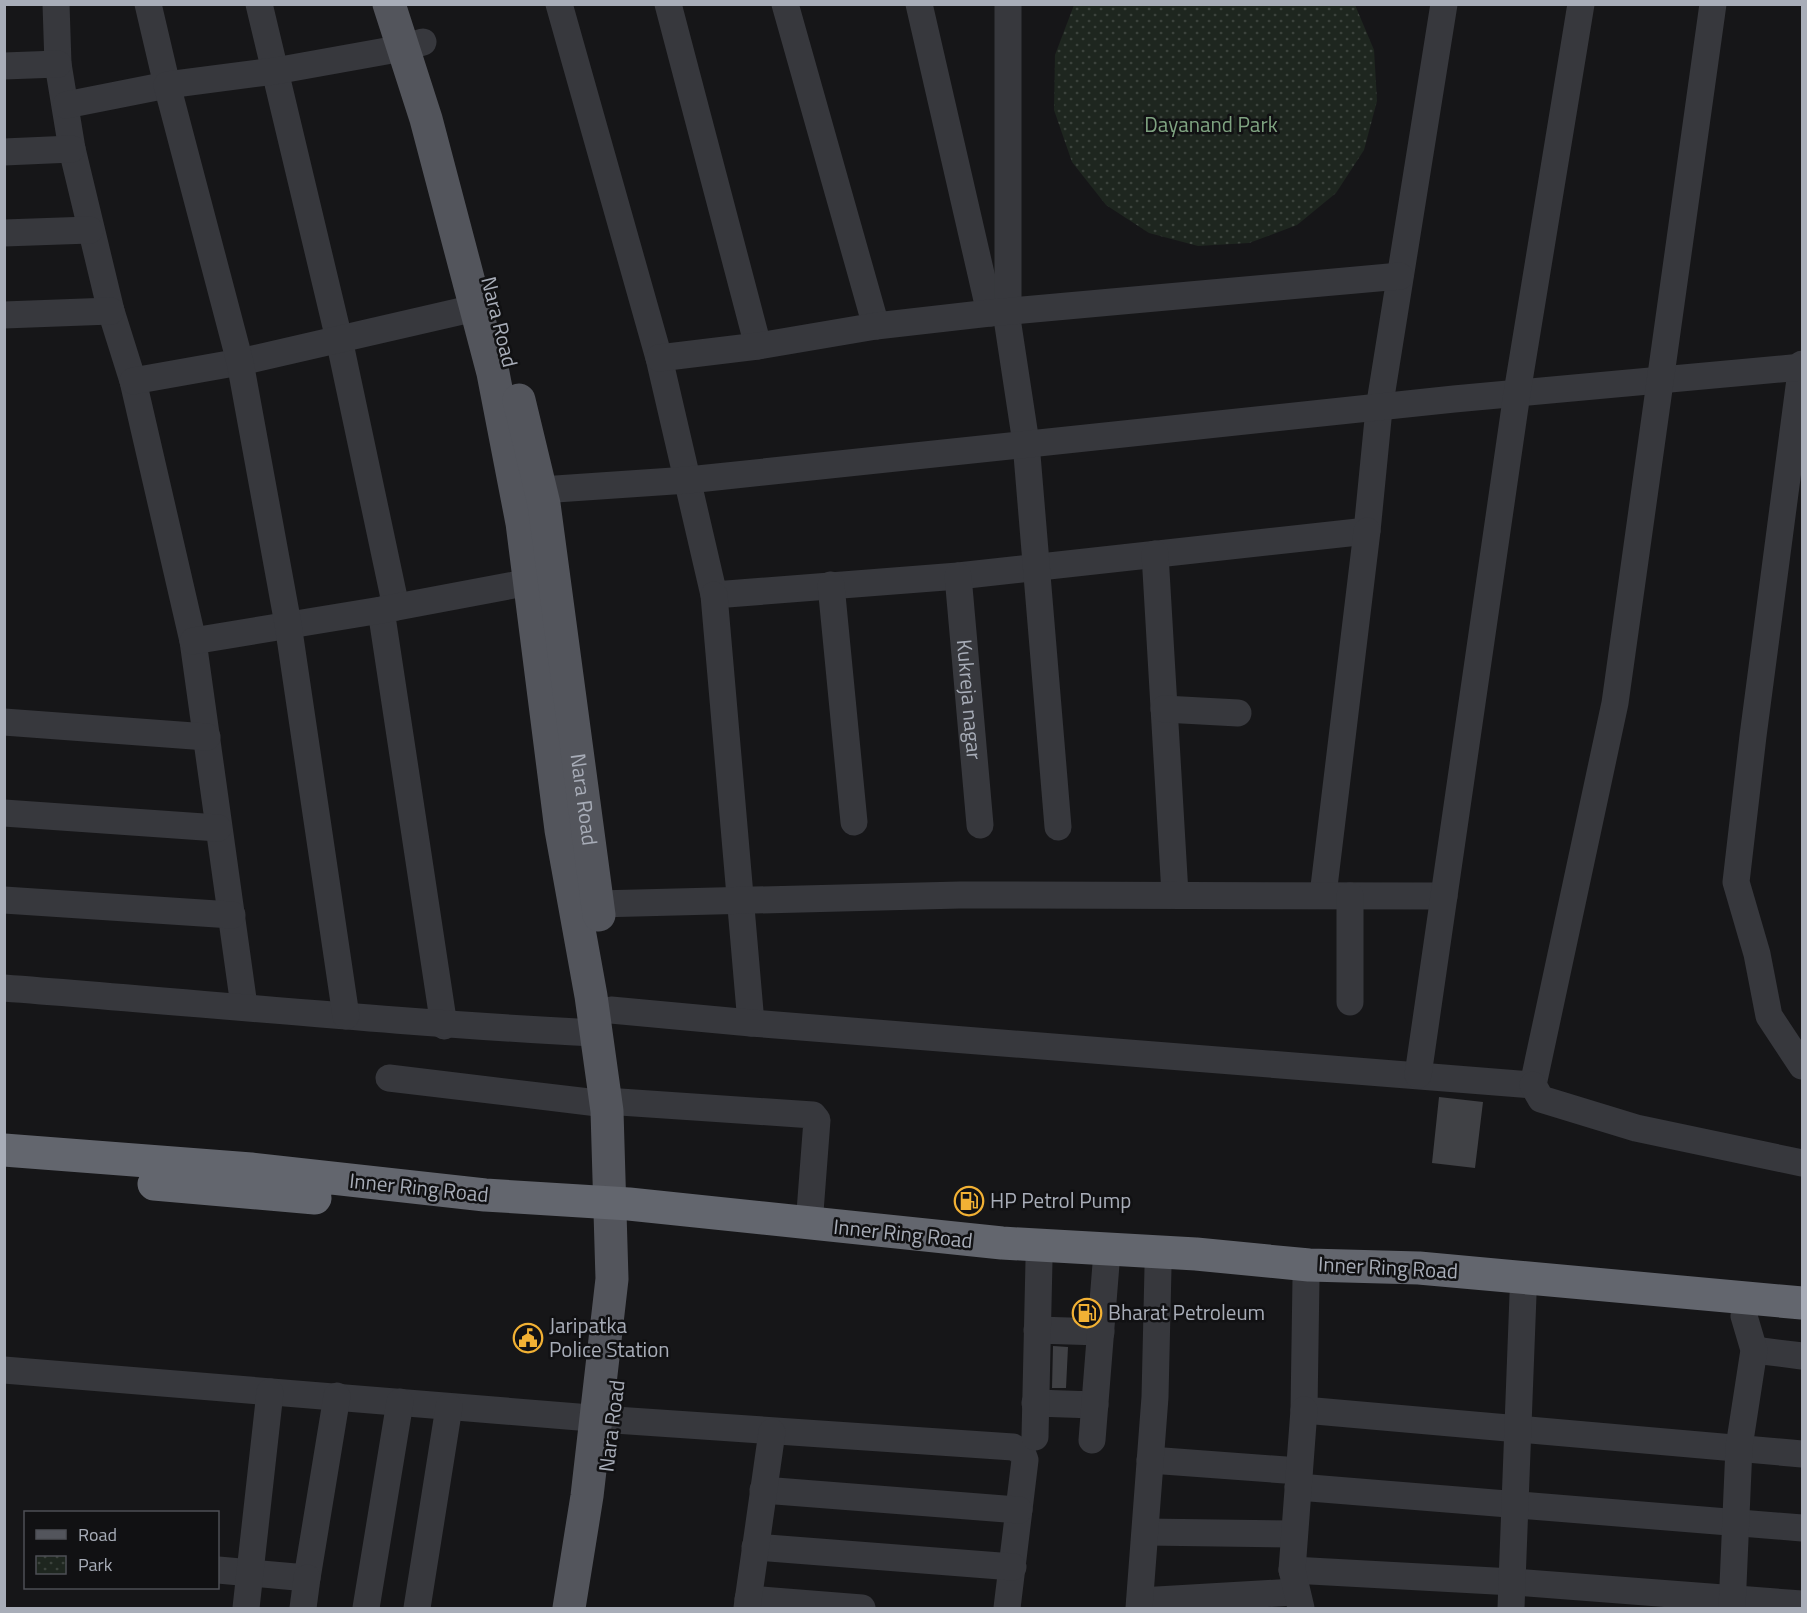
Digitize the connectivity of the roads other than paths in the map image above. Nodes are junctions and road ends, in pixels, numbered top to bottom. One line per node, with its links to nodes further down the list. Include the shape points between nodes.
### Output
1 (56, 4): 15 (street)
2 (148, 4): 18 (street)
3 (259, 4): 17 (street)
4 (389, 4): 14 (main road)
5 (413, 4): 14 (main road, Nara Road)
6 (559, 4): 32 (street)
7 (668, 4): 31 (street)
8 (785, 4): 29 (street)
9 (919, 4): 27 (street)
10 (1008, 4): 27 (street)
11 (1444, 4): 24 (street)
12 (1581, 4): 37 (street)
13 (1713, 4): 35 (street)
14 (413, 45): 17 (street); 25 (main road, Nara Road, via 426,119); 41 (main road, Nara Road, via 495,303)
15 (58, 64): 16 (street); 19 (street)
16 (4, 66)
17 (275, 71): 18 (street); 30 (street)
18 (167, 85): 19 (street); 33 (street)
19 (66, 105): 20 (street)
20 (72, 149): 21 (street); 22 (street)
21 (4, 152)
22 (90, 230): 23 (street); 26 (street)
23 (4, 233)
24 (1400, 276): 27 (street); 38 (street)
25 (475, 308): 30 (street); 46 (main road, Nara Road, via 493,373)
26 (111, 311): 28 (street); 36 (street)
27 (999, 312): 29 (street); 39 (street)
28 (4, 315)
29 (876, 326): 31 (street)
30 (339, 339): 33 (street); 49 (street)
31 (758, 346): 32 (street)
32 (659, 357): 40 (street)
33 (240, 362): 36 (street); 50 (street)
34 (1802, 366): 35 (street); 76 (street, via 1736,882 1757,954 1769,1016)
35 (1659, 380): 37 (street); 79 (street, via 1615,703)
36 (133, 381): 51 (street)
37 (1517, 393): 38 (street); 64 (street)
38 (1378, 409): 39 (street); 42 (street)
39 (1026, 443): 40 (street); 44 (street)
40 (688, 480): 41 (street); 48 (street)
41 (541, 490): 67 (main road, Nara Road)
42 (1367, 531): 43 (street); 62 (street)
43 (1155, 554): 44 (street); 52 (street)
44 (1037, 567): 45 (street); 59 (street)
45 (958, 576): 47 (street); 58 (street, Kukreja nagar)
46 (530, 582): 49 (street); 73 (main road, Nara Road, via 561,831)
47 (831, 585): 48 (street); 57 (street)
48 (714, 595): 66 (street)
49 (388, 609): 50 (street); 75 (street)
50 (288, 624): 51 (street); 72 (street)
51 (193, 641): 55 (street)
52 (1164, 709): 53 (street); 61 (street)
53 (1239, 713)
54 (4, 722): 55 (street)
55 (207, 737): 60 (street)
56 (4, 813): 60 (street)
57 (854, 822)
58 (981, 825)
59 (1058, 827)
60 (218, 828): 68 (street)
61 (1175, 894): 62 (street); 66 (street)
62 (1323, 895): 63 (street)
63 (1350, 896): 64 (street); 70 (street)
64 (1444, 896): 77 (street)
65 (4, 900): 68 (street)
66 (742, 901): 67 (street); 74 (street)
67 (597, 904): 73 (main road, Nara Road)
68 (232, 915): 71 (street)
69 (4, 988): 71 (street)
70 (1350, 1002)
71 (244, 1006): 72 (street)
72 (346, 1016): 75 (street)
73 (603, 1021): 74 (street); 75 (street); 80 (main road, Nara Road)
74 (752, 1023): 77 (street)
75 (444, 1026)
76 (1803, 1066)
77 (1418, 1075): 79 (street)
78 (389, 1078): 80 (street)
79 (1533, 1084): 82 (street, via 1540,1099 1583,1113)
80 (613, 1103): 84 (main road, Nara Road, via 610,1152); 85 (street, via 813,1115 817,1120)
81 (4, 1150): 84 (highway, Inner Ring Road, via 251,1169)
82 (1803, 1163)
83 (4, 1171): 84 (highway, Inner Ring Road)
84 (619, 1214): 85 (highway, Inner Ring Road); 86 (highway, Inner Ring Road); 106 (main road, Nara Road, via 628,1261)
85 (809, 1224): 91 (highway, Inner Ring Road, via 1002,1243 1309,1265 1419,1268)
86 (1039, 1261): 87 (highway, Inner Ring Road); 94 (street)
87 (1106, 1264): 88 (highway, Inner Ring Road); 95 (street)
88 (1158, 1268): 89 (highway, Inner Ring Road); 113 (street)
89 (1306, 1278): 90 (highway, Inner Ring Road); 105 (street)
90 (1523, 1295): 92 (highway, Inner Ring Road); 107 (street)
91 (1803, 1303)
92 (1744, 1316): 93 (highway, Inner Ring Road); 96 (street)
93 (1803, 1322)
94 (1037, 1330): 95 (street); 102 (street)
95 (1101, 1332): 103 (street)
96 (1754, 1350): 97 (street); 111 (street)
97 (1803, 1356)
98 (4, 1370): 99 (street)
99 (270, 1392): 100 (street); 125 (street)
100 (337, 1396): 101 (street); 126 (street)
101 (400, 1402): 104 (street); 135 (street)
102 (1035, 1403): 103 (street); 109 (street)
103 (1095, 1405): 110 (street)
104 (449, 1407): 106 (street); 136 (street)
105 (1304, 1410): 107 (street); 114 (street)
106 (606, 1419): 108 (street); 137 (main road, Nara Road); 138 (main road, Nara Road)
107 (1520, 1428): 111 (street); 116 (street)
108 (772, 1432): 115 (street); 117 (street, via 1012,1447 1022,1452 1025,1460)
109 (1035, 1437)
110 (1092, 1440)
111 (1739, 1447): 112 (street); 118 (street)
112 (1803, 1454)
113 (1150, 1460): 114 (street); 120 (street)
114 (1299, 1479): 116 (street); 121 (street)
115 (763, 1490): 117 (street); 122 (street)
116 (1515, 1506): 118 (street); 128 (street)
117 (1019, 1510): 123 (street)
118 (1734, 1523): 119 (street); 130 (street)
119 (1803, 1528)
120 (1146, 1532): 121 (street); 132 (street)
121 (1294, 1534): 127 (street)
122 (755, 1547): 123 (street); 129 (street)
123 (1013, 1567): 140 (street)
124 (219, 1570): 125 (street)
125 (250, 1573): 126 (street); 133 (street)
126 (307, 1578): 134 (street)
127 (1296, 1590): 128 (street); 132 (street)
128 (1512, 1595): 130 (street)
129 (748, 1604): 139 (street)
130 (1732, 1604): 131 (street)
131 (1803, 1604)
132 (1140, 1605)
133 (246, 1608)
134 (303, 1608)
135 (366, 1608)
136 (417, 1608)
137 (569, 1608)
138 (587, 1608)
139 (862, 1608)
140 (1007, 1608)

